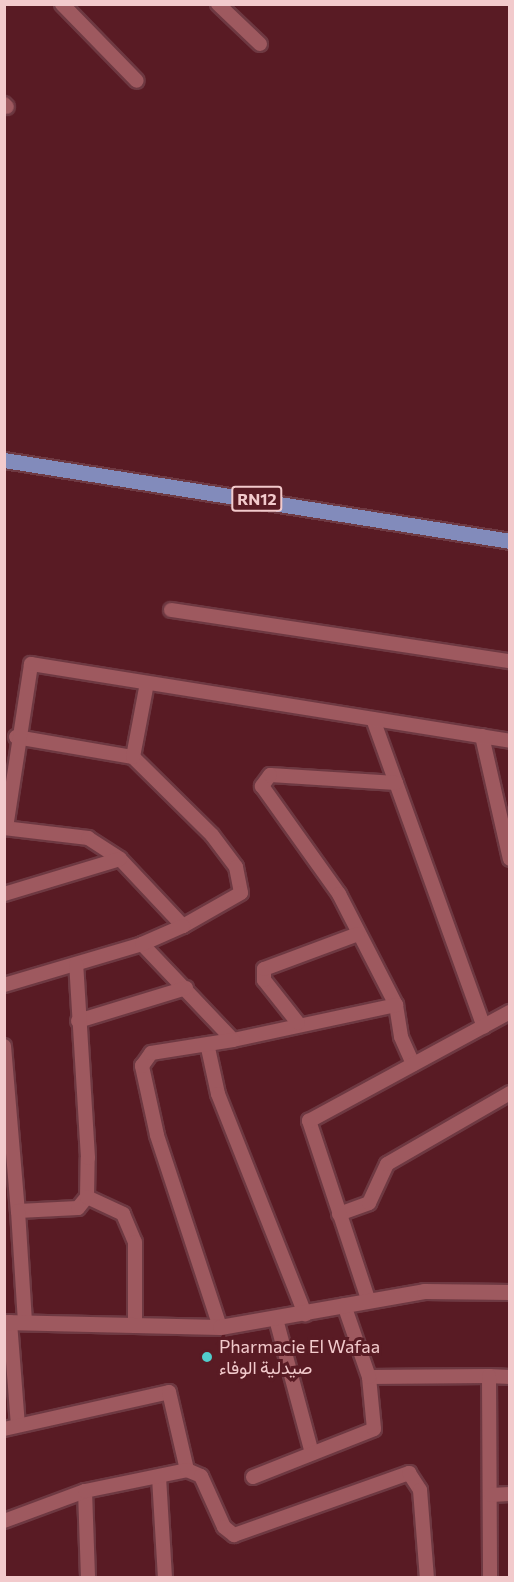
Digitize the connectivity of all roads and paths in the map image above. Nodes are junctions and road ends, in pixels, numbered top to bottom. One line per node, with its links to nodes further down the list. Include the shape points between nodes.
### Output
1 (62, 4): 4 (street)
2 (218, 4): 3 (street)
3 (260, 44)
4 (136, 81)
5 (4, 460): 6 (main road, RN12)
6 (510, 541)
7 (171, 610): 8 (street)
8 (510, 661)
9 (147, 682): 10 (street); 12 (street, via 31,664); 14 (street)
10 (373, 719): 11 (street); 15 (street)
11 (482, 736): 13 (street); 18 (street)
12 (16, 737): 14 (street); 16 (street)
13 (510, 741)
14 (133, 757): 20 (street, via 212,835 240,879 238,897)
15 (396, 783): 21 (street, via 270,775 262,786 339,894); 30 (street)
16 (5, 828): 17 (street, via 88,838)
17 (120, 859): 19 (street); 20 (street)
18 (510, 859)
19 (4, 894)
20 (183, 926): 22 (street)
21 (358, 934): 26 (street); 29 (street, via 264,969 264,980)
22 (142, 944): 23 (street); 25 (street)
23 (76, 964): 24 (street); 28 (street)
24 (4, 985)
25 (186, 988): 28 (street); 31 (street)
26 (396, 1005): 29 (street); 34 (street, via 401,1037)
27 (510, 1012): 30 (street)
28 (78, 1021): 37 (street)
29 (298, 1023): 31 (street)
30 (484, 1027): 34 (street)
31 (233, 1040): 33 (street)
32 (4, 1046): 36 (street)
33 (208, 1048): 43 (street, via 218,1094); 47 (street, via 151,1053 142,1066 157,1135)
34 (414, 1064): 39 (street, via 309,1121)
35 (510, 1092): 39 (street, via 387,1164 369,1203)
36 (8, 1158): 38 (street)
37 (87, 1197): 38 (street, via 78,1208); 46 (street, via 123,1214 135,1242)
38 (18, 1210): 45 (street)
39 (339, 1214): 41 (street)
40 (510, 1292): 41 (street, via 424,1291)
41 (368, 1299): 42 (street)
42 (344, 1305): 43 (street); 49 (street)
43 (305, 1314): 44 (street)
44 (276, 1320): 47 (street); 53 (street)
45 (13, 1322): 46 (street); 51 (street)
46 (135, 1323): 47 (street)
47 (220, 1327)
48 (489, 1376): 49 (street); 50 (street); 59 (street)
49 (369, 1377): 53 (street, via 374,1429)
50 (510, 1377)
51 (18, 1425): 52 (street); 54 (street, via 170,1392)
52 (4, 1429)
53 (312, 1453): 56 (street)
54 (187, 1470): 55 (street); 63 (street, via 201,1476 224,1527 234,1535 409,1473 420,1490)
55 (159, 1477): 57 (street); 62 (street)
56 (253, 1477)
57 (85, 1491): 60 (street); 61 (street)
58 (510, 1494): 59 (street)
59 (491, 1495): 64 (street)
60 (4, 1521)
61 (88, 1578)
62 (165, 1578)
63 (427, 1578)
64 (490, 1578)

